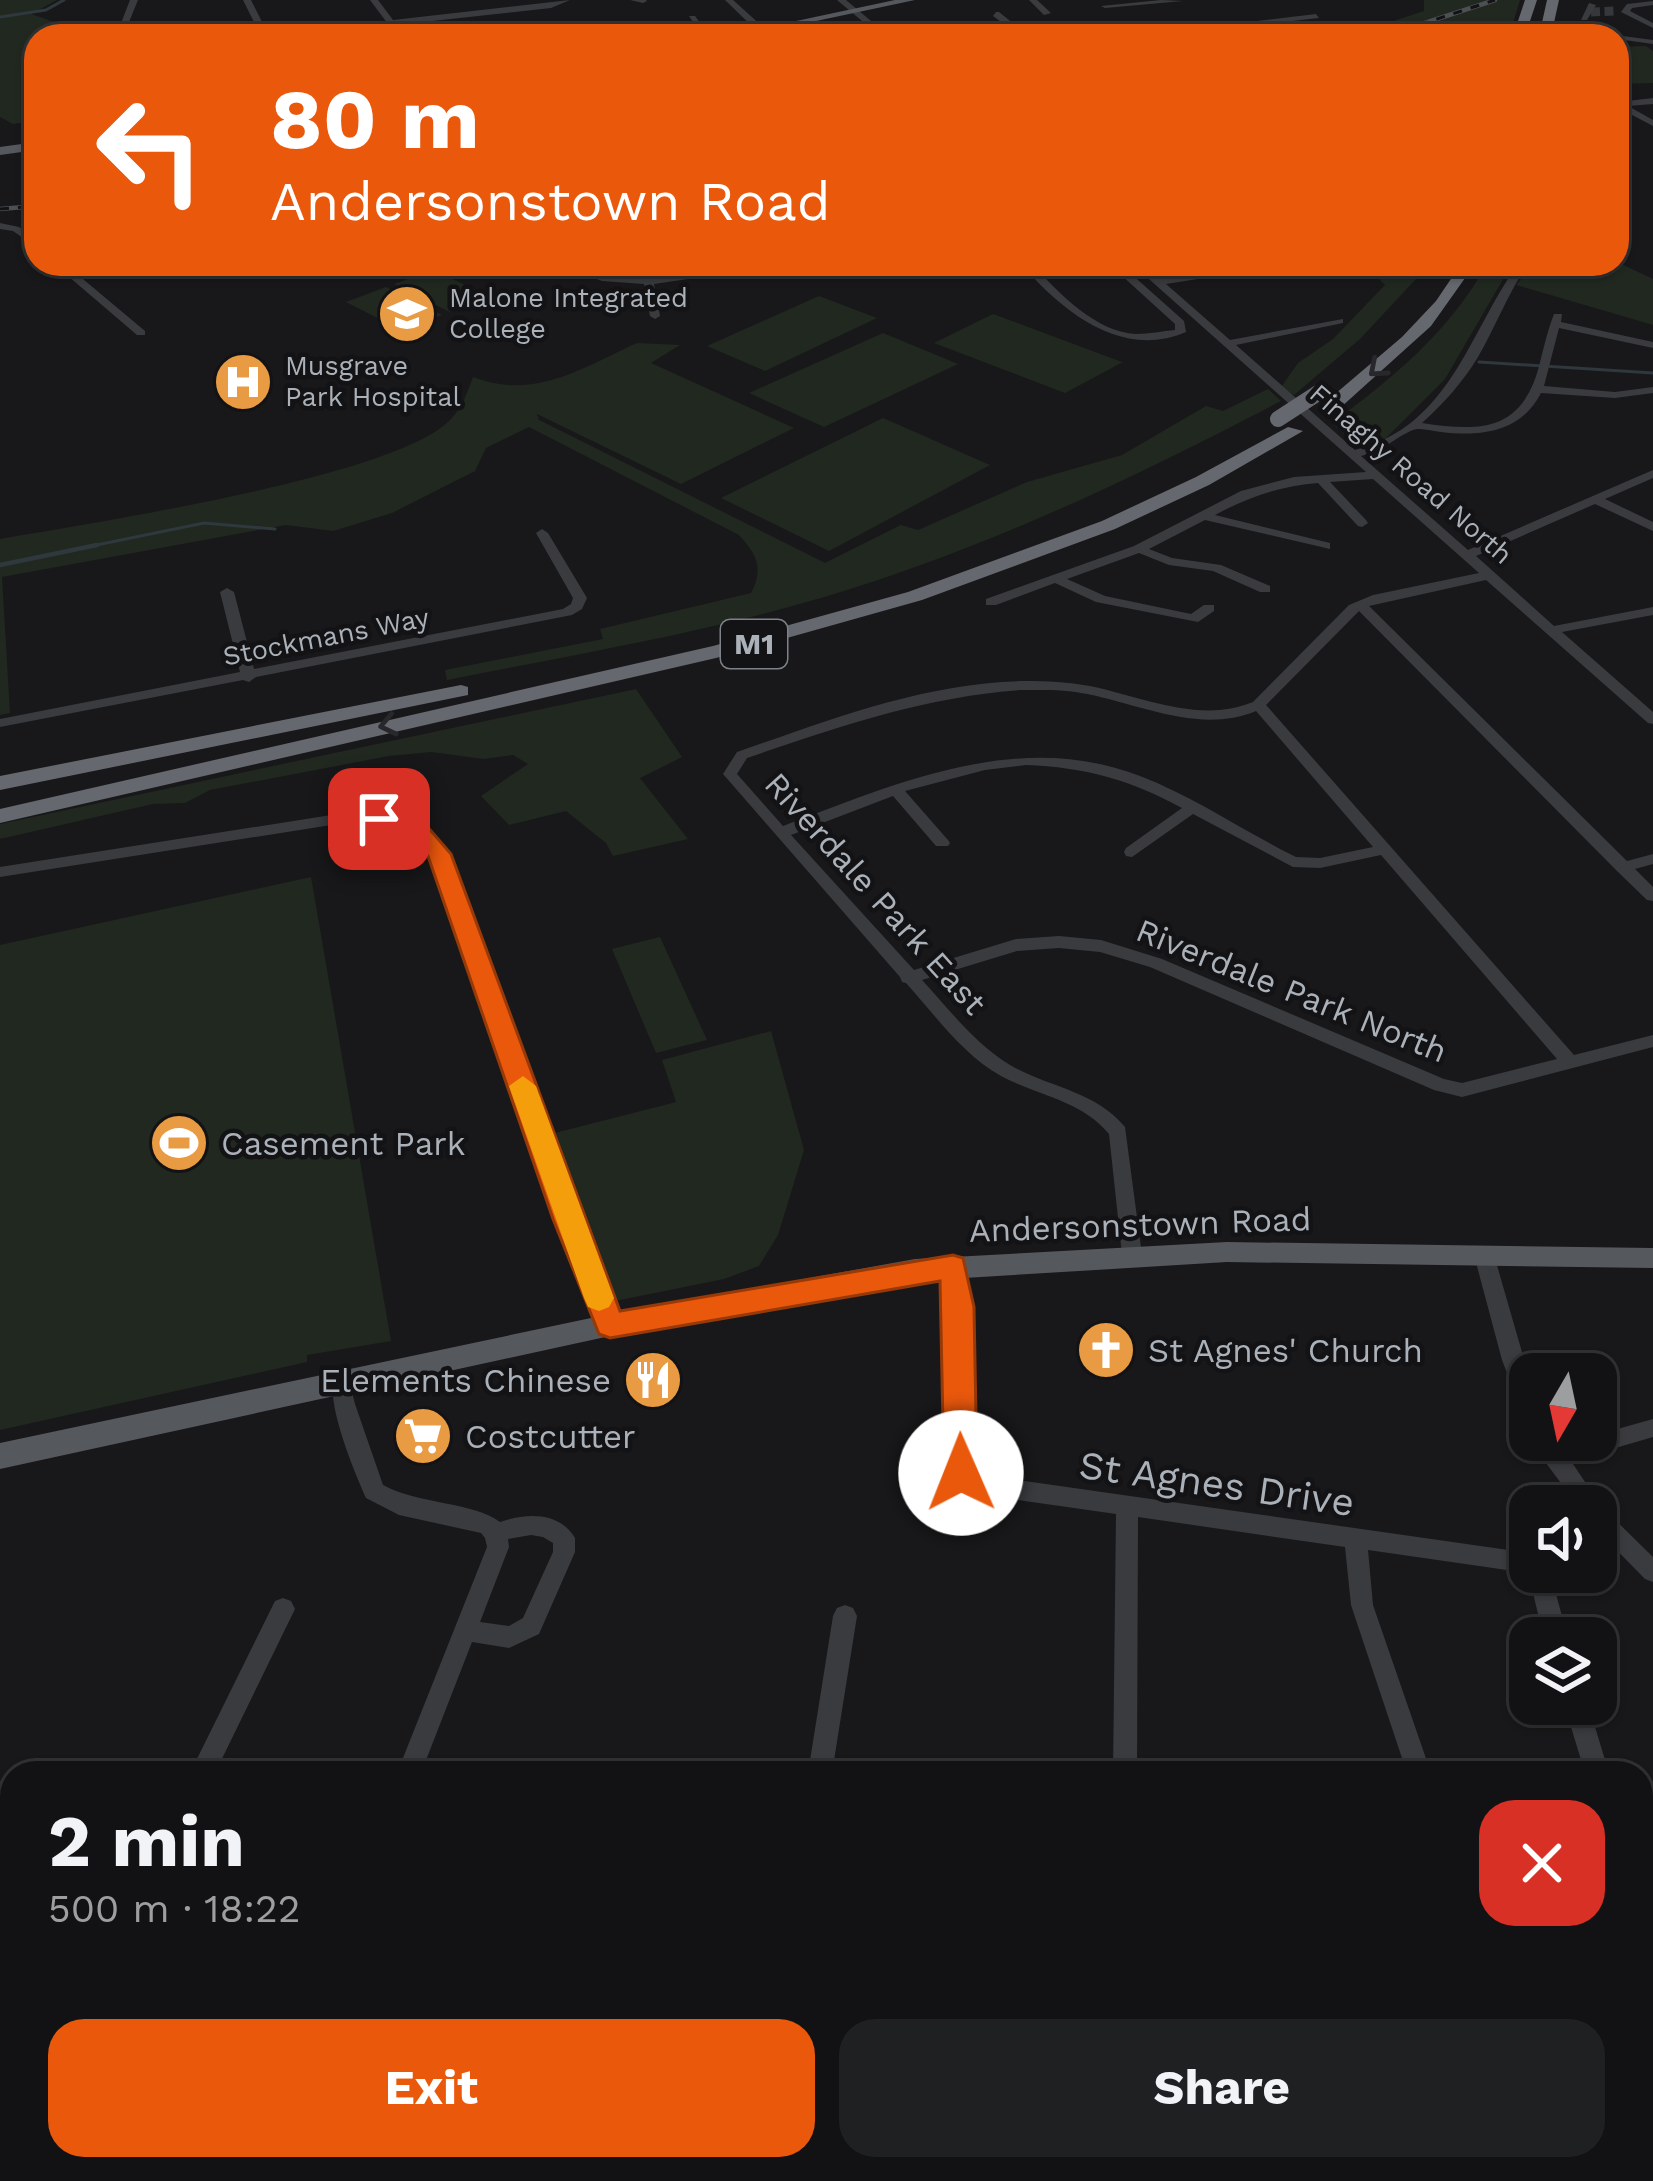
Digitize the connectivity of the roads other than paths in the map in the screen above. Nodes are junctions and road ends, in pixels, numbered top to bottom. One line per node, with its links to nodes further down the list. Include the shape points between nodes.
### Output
1 (374, 0): 21 (street)
2 (480, 0): 16 (street)
3 (634, 0): 8 (street)
4 (729, 0): 24 (street)
5 (841, 0): 15 (street)
6 (910, 0): 15 (main road)
7 (1033, 0): 17 (street)
8 (644, 1)
9 (1178, 1): 11 (street)
10 (568, 2): 16 (street)
11 (1139, 2): 14 (street)
12 (1635, 2): 13 (street); 22 (street, via 1620,12)
13 (1653, 3)
14 (1106, 6)
15 (856, 11): 25 (main road); 26 (street)
16 (490, 13): 21 (street, via 475,22)
17 (1047, 13)
18 (996, 14): 27 (street)
19 (1316, 16): 28 (street)
20 (692, 18): 23 (street)
21 (391, 23)
22 (1639, 23): 29 (street); 30 (street)
23 (697, 24)
24 (754, 24)
25 (790, 24)
26 (871, 24)
27 (1009, 24)
28 (1254, 24)
29 (1629, 24)
30 (1653, 26)
31 (73, 276): 45 (street)
32 (591, 276): 41 (street)
33 (688, 276): 41 (street)
34 (1039, 276): 35 (street, via 1110,331 1181,332)
35 (1127, 276)
36 (1151, 276): 42 (street, Finaghy Road North)
37 (1201, 276): 42 (street)
38 (1438, 276): 50 (highway, M1)
39 (1460, 276): 50 (highway, M1, one-way to 50, via 1392,356)
40 (1515, 276): 51 (street, via 1466,366)
41 (649, 282): 43 (street)
42 (1158, 282): 46 (street, Finaghy Road North)
43 (656, 316)
44 (1340, 321): 46 (street)
45 (141, 333)
46 (1227, 344): 53 (street, Finaghy Road North)
47 (1653, 344): 48 (street, via 1556,320)
48 (1535, 389): 49 (street); 51 (street, via 1521,414 1480,429)
49 (1653, 390)
50 (1326, 398): 52 (highway, M1)
51 (1411, 424): 53 (street, via 1383,449)
52 (1286, 425): 78 (highway, M1, via 1071,525 836,607); 80 (highway, M1, one-way to 80, via 1189,489 1089,535 869,612 684,661)
53 (1354, 454): 55 (street, Finaghy Road North)
54 (1653, 473): 57 (street)
55 (1377, 476): 56 (street); 64 (street, Finaghy Road North)
56 (1323, 482): 58 (street, via 1272,486); 59 (street)
57 (1595, 500): 60 (street); 64 (street)
58 (1205, 516): 62 (street); 63 (street)
59 (1362, 524)
60 (1653, 527)
61 (542, 533): 74 (street, Stockmans Way, via 580,598 567,612)
62 (1327, 546)
63 (1139, 549): 66 (street); 67 (street)
64 (1468, 555): 65 (street, Finaghy Road North)
65 (1490, 575): 70 (street); 73 (street, Finaghy Road North)
66 (1058, 580): 69 (street); 71 (street, via 1101,599 1193,619)
67 (1265, 589)
68 (227, 592): 74 (street)
69 (992, 602)
70 (1361, 605): 75 (street); 91 (street)
71 (1209, 608)
72 (1653, 611): 73 (street)
73 (1552, 630): 76 (street, Finaghy Road North)
74 (249, 678): 77 (street, Stockmans Way)
75 (1258, 705): 86 (street, Riverdale Park East, via 1191,715 1070,686 919,695 742,754 730,774); 88 (street)
76 (1653, 720)
77 (0, 723)
78 (227, 737): 79 (highway, M1); 81 (highway, M1)
79 (0, 769)
80 (186, 770): 83 (highway, M1); 85 (highway)
81 (0, 783)
82 (896, 790): 84 (street, via 984,763 1045,761 1111,771); 86 (street); 87 (street)
83 (0, 803)
84 (1190, 809): 88 (street, via 1292,862); 89 (street)
85 (0, 816)
86 (782, 832): 94 (street, Riverdale Park East)
87 (942, 843)
88 (1386, 849): 96 (street)
89 (1132, 852)
90 (1653, 859): 91 (street)
91 (1623, 867): 93 (street)
92 (0, 872): 101 (street, via 344,818 391,821 426,836 454,892)
93 (1653, 896)
94 (908, 978): 96 (street, Riverdale Park North, via 1016,945 1079,943 1156,963 1440,1085 1482,1088); 97 (street, Riverdale Park East, via 1004,1070 1108,1117 1118,1132)
95 (1653, 1041): 96 (street, Riverdale Park North)
96 (1571, 1063)
97 (1132, 1255): 98 (main road, Andersonstown Road); 100 (main road, Andersonstown Road)
98 (1484, 1255): 99 (main road, Andersonstown Road); 102 (street)
99 (1653, 1258)
100 (953, 1267): 101 (main road, Andersonstown Road); 107 (street, St Agnes Drive, via 961,1473 984,1488)
101 (610, 1325): 103 (main road, Andersonstown Road)
102 (1509, 1353)
103 (341, 1383): 106 (main road, Andersonstown Road); 108 (street, via 374,1491 399,1505 487,1524)
104 (1653, 1429): 105 (street)
105 (1617, 1436)
106 (0, 1456)
107 (1127, 1505): 109 (street, St Agnes Drive); 120 (street)
108 (496, 1534): 115 (street, via 497,1556); 115 (street, via 518,1523 556,1530 564,1552 522,1635)
109 (1357, 1540): 111 (street, St Agnes Drive); 121 (street, via 1362,1605)
110 (1617, 1548): 112 (street)
111 (1509, 1560)
112 (1653, 1572)
113 (283, 1610): 117 (street)
114 (845, 1616): 119 (street)
115 (468, 1630): 118 (street)
116 (1582, 1725): 122 (street)
117 (208, 1761)
118 (414, 1761)
119 (822, 1761)
120 (1125, 1761)
121 (1415, 1761)
122 (1593, 1761)

